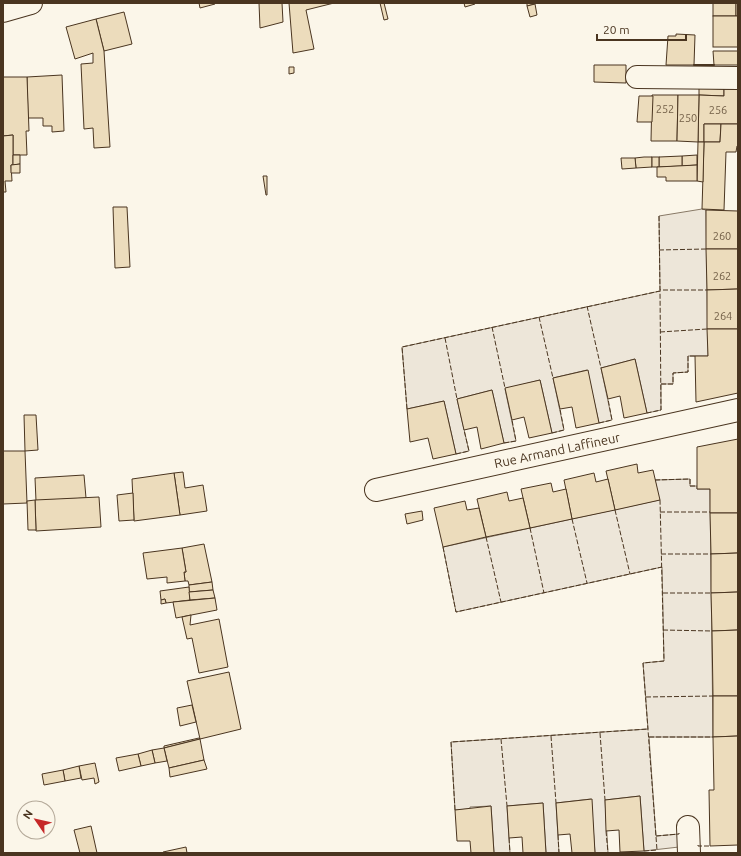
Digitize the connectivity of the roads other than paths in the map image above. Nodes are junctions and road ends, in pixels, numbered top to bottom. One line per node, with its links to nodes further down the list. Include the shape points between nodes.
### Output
1 (32, 3): 2 (street)
2 (3, 11)
3 (637, 77): 4 (street)
4 (738, 78)
5 (738, 410): 6 (street, Rue Armand Laffineur)
6 (376, 490)
7 (688, 827): 8 (street)
8 (689, 853)

